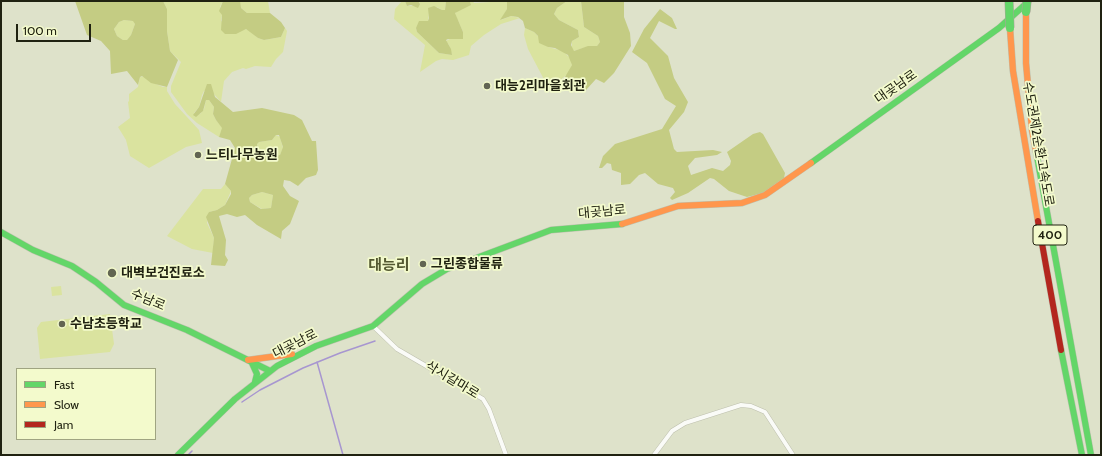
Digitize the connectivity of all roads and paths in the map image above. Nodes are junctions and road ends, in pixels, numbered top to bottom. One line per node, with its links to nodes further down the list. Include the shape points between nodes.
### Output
1 (1009, 1): 13 (main road, 수도권제2순환고속도로 / 400, bridge, via 1013,71 1027,159)
2 (1028, 1): 4 (main road, 대곶남로, via 998,28 765,195 742,203 678,206 618,225 561,228 530,236 432,277); 14 (main road, 수도권제2순환고속도로 / 400, bridge, via 1026,63 1032,130)
3 (1, 232): 6 (main road, 수남로, via 33,250 72,266 124,305 187,330)
4 (373, 326): 5 (main road, 대곶남로); 10 (street, 삭시갈마로, via 397,349 483,399)
5 (301, 352): 6 (main road); 7 (main road, 대곶남로)
6 (249, 361): 7 (main road, 수남로); 8 (main road, via 257,374)
7 (270, 371): 8 (main road, 대곶남로)
8 (254, 383): 9 (main road, 대곶남로)
9 (178, 455)
10 (506, 455)
11 (654, 455): 12 (street, via 672,431 685,423 741,405 765,412)
12 (794, 455)
13 (1082, 455)
14 (1091, 455)

